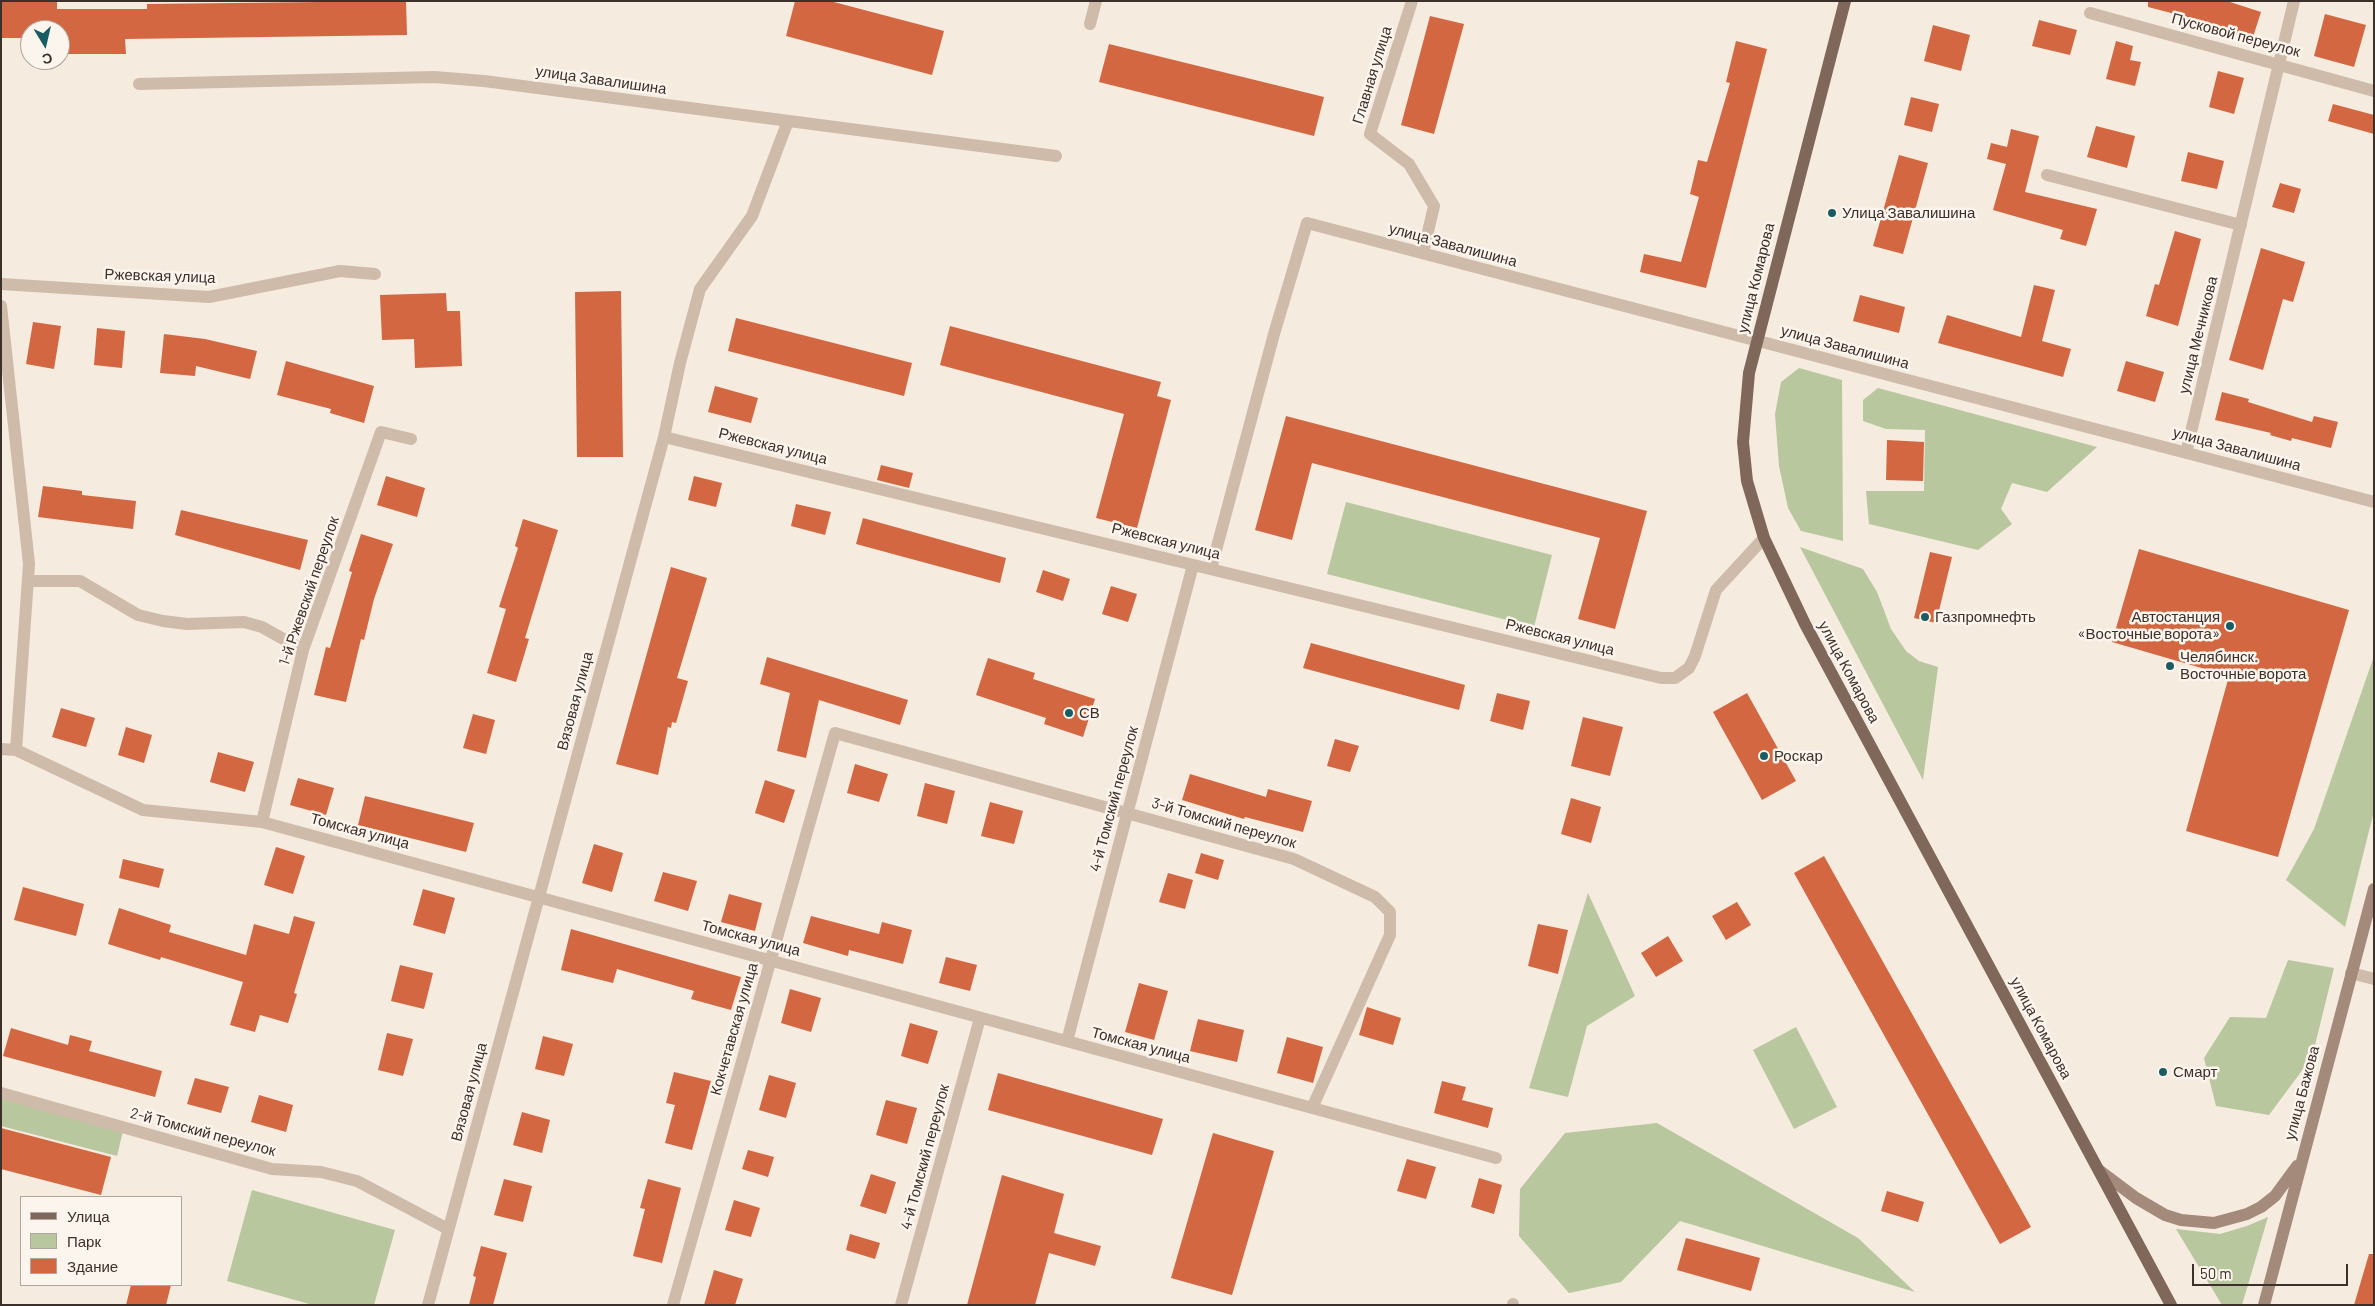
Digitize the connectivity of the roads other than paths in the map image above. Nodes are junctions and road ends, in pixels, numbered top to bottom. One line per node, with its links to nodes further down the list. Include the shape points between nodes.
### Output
1 (1096, 1): 6 (street)
2 (1412, 1): 14 (street, Главная улица, via 1370,134 1409,164 1434,206)
3 (1845, 1): 18 (main road, улица Комарова)
4 (2294, 1): 7 (street, улица Мечникова)
5 (2090, 13): 7 (street, Пусковой переулок)
6 (1090, 24)
7 (2279, 63): 9 (street, Пусковой переулок); 13 (street, улица Мечникова)
8 (139, 84): 10 (street, улица Завалишина, via 434,77)
9 (2374, 91)
10 (788, 121): 11 (street, улица Завалишина); 19 (street, Вязовая улица, via 752,216 700,289)
11 (1056, 156)
12 (2047, 175): 13 (street)
13 (2241, 225): 21 (street, улица Мечникова)
14 (1423, 253): 18 (street, улица Завалишина); 25 (street, улица Завалишина, via 1307,223)
15 (374, 274): 16 (street, Ржевская улица, via 340,271 209,296)
16 (1, 284)
17 (1, 306): 26 (street, via 29,564)
18 (1756, 341): 21 (street, улица Завалишина); 23 (main road, улица Комарова, via 1746,394 1743,442 1747,481)
19 (664, 437): 24 (street, Ржевская улица); 34 (street, Вязовая улица)
20 (411, 439): 27 (street, 1-й Ржевский переулок, via 382,432)
21 (2186, 453): 22 (street, улица Завалишина)
22 (2374, 502)
23 (1764, 538): 25 (street, Ржевская улица, via 1716,590 1689,668 1675,678 1661,678); 44 (main road, улица Комарова, via 1810,632)
24 (1193, 565): 25 (street, Ржевская улица); 31 (street, 4-й Томский переулок)
25 (1211, 569)
26 (28, 580): 27 (street, via 80,581 138,615 163,621 186,624 244,622 262,627); 30 (street)
27 (304, 650): 32 (street, 1-й Ржевский переулок)
28 (834, 733): 31 (street, 3-й Томский переулок); 35 (street, Кокчетавская улица)
29 (1, 749): 30 (street, Томская улица)
30 (16, 750): 32 (street, Томская улица, via 144,810)
31 (1127, 813): 39 (street, 4-й Томский переулок); 41 (street, 3-й Томский переулок, via 1294,859 1375,898 1390,912 1390,935)
32 (262, 822): 34 (street, Томская улица)
33 (2374, 889): 36 (main road, улица Бажова)
34 (539, 897): 35 (street, Томская улица); 45 (street, Вязовая улица)
35 (770, 960): 38 (street, Томская улица); 47 (street, Кокчетавская улица)
36 (2351, 973): 37 (street); 43 (main road, улица Бажова)
37 (2374, 979)
38 (980, 1018): 39 (street, Томская улица); 48 (street, 4-й Томский переулок)
39 (1067, 1041): 41 (street, Томская улица)
40 (1, 1093): 45 (street, 2-й Томский переулок, via 272,1169 321,1172 356,1181)
41 (1312, 1108): 42 (street, Томская улица)
42 (1496, 1158)
43 (2302, 1158): 44 (main road, via 2275,1196 2261,1207 2214,1222 2181,1220 2165,1215); 50 (main road, улица Бажова)
44 (2100, 1171): 49 (main road, улица Комарова)
45 (448, 1229): 46 (street, Вязовая улица)
46 (428, 1305)
47 (673, 1305)
48 (901, 1305)
49 (2171, 1305)
50 (2264, 1305)

